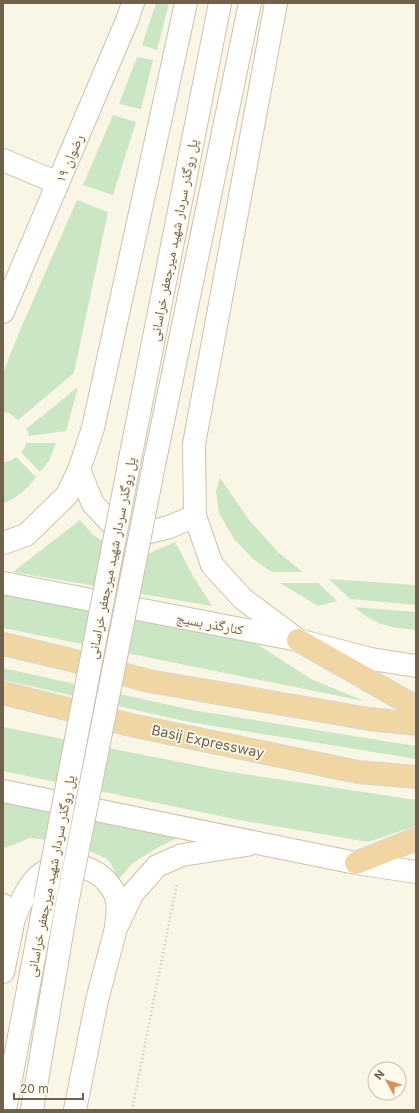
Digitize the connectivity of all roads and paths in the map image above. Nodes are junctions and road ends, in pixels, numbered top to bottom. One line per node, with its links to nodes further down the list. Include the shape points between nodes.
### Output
1 (133, 3): 7 (main road, رضوان ۱۹)
2 (186, 3): 9 (main road, via 93,428)
3 (276, 3): 10 (main road, via 194,444)
4 (219, 5): 29 (main road, پل روگذر سردار شهید میرجعفر خراسانی, bridge)
5 (249, 7): 30 (main road, پل روگذر سردار شهید میرجعفر خراسانی, bridge, via 155,460 66,909)
6 (3, 160): 7 (main road)
7 (58, 183): 8 (main road, رضوان ۱۹)
8 (3, 312)
9 (79, 470): 10 (main road, via 93,504 116,528 141,534 170,527); 11 (main road, via 67,495 26,535)
10 (195, 516): 13 (main road, via 212,565 243,599)
11 (3, 543)
12 (3, 583): 13 (main road, کنارگذر بسیج)
13 (298, 640): 15 (main road, کنارگذر بسیج, via 371,659); 17 (highway)
14 (3, 644): 18 (highway, via 149,681 369,720)
15 (416, 666)
16 (3, 693): 19 (highway, Basij Expressway, via 135,726 358,772)
17 (416, 707)
18 (416, 724)
19 (416, 777)
20 (3, 791): 22 (main road)
21 (416, 839): 24 (highway)
22 (260, 843): 23 (main road); 24 (main road)
23 (182, 855): 27 (main road, via 157,866 152,871 133,893); 32 (path)
24 (356, 863): 25 (main road)
25 (416, 872)
26 (8, 912): 27 (main road, via 44,872 60,866 77,865 93,870 106,880 115,895 118,911); 28 (main road)
27 (116, 928): 31 (main road, via 97,1000)
28 (3, 972)
29 (5, 1110)
30 (32, 1110)
31 (75, 1110)
32 (132, 1110)

